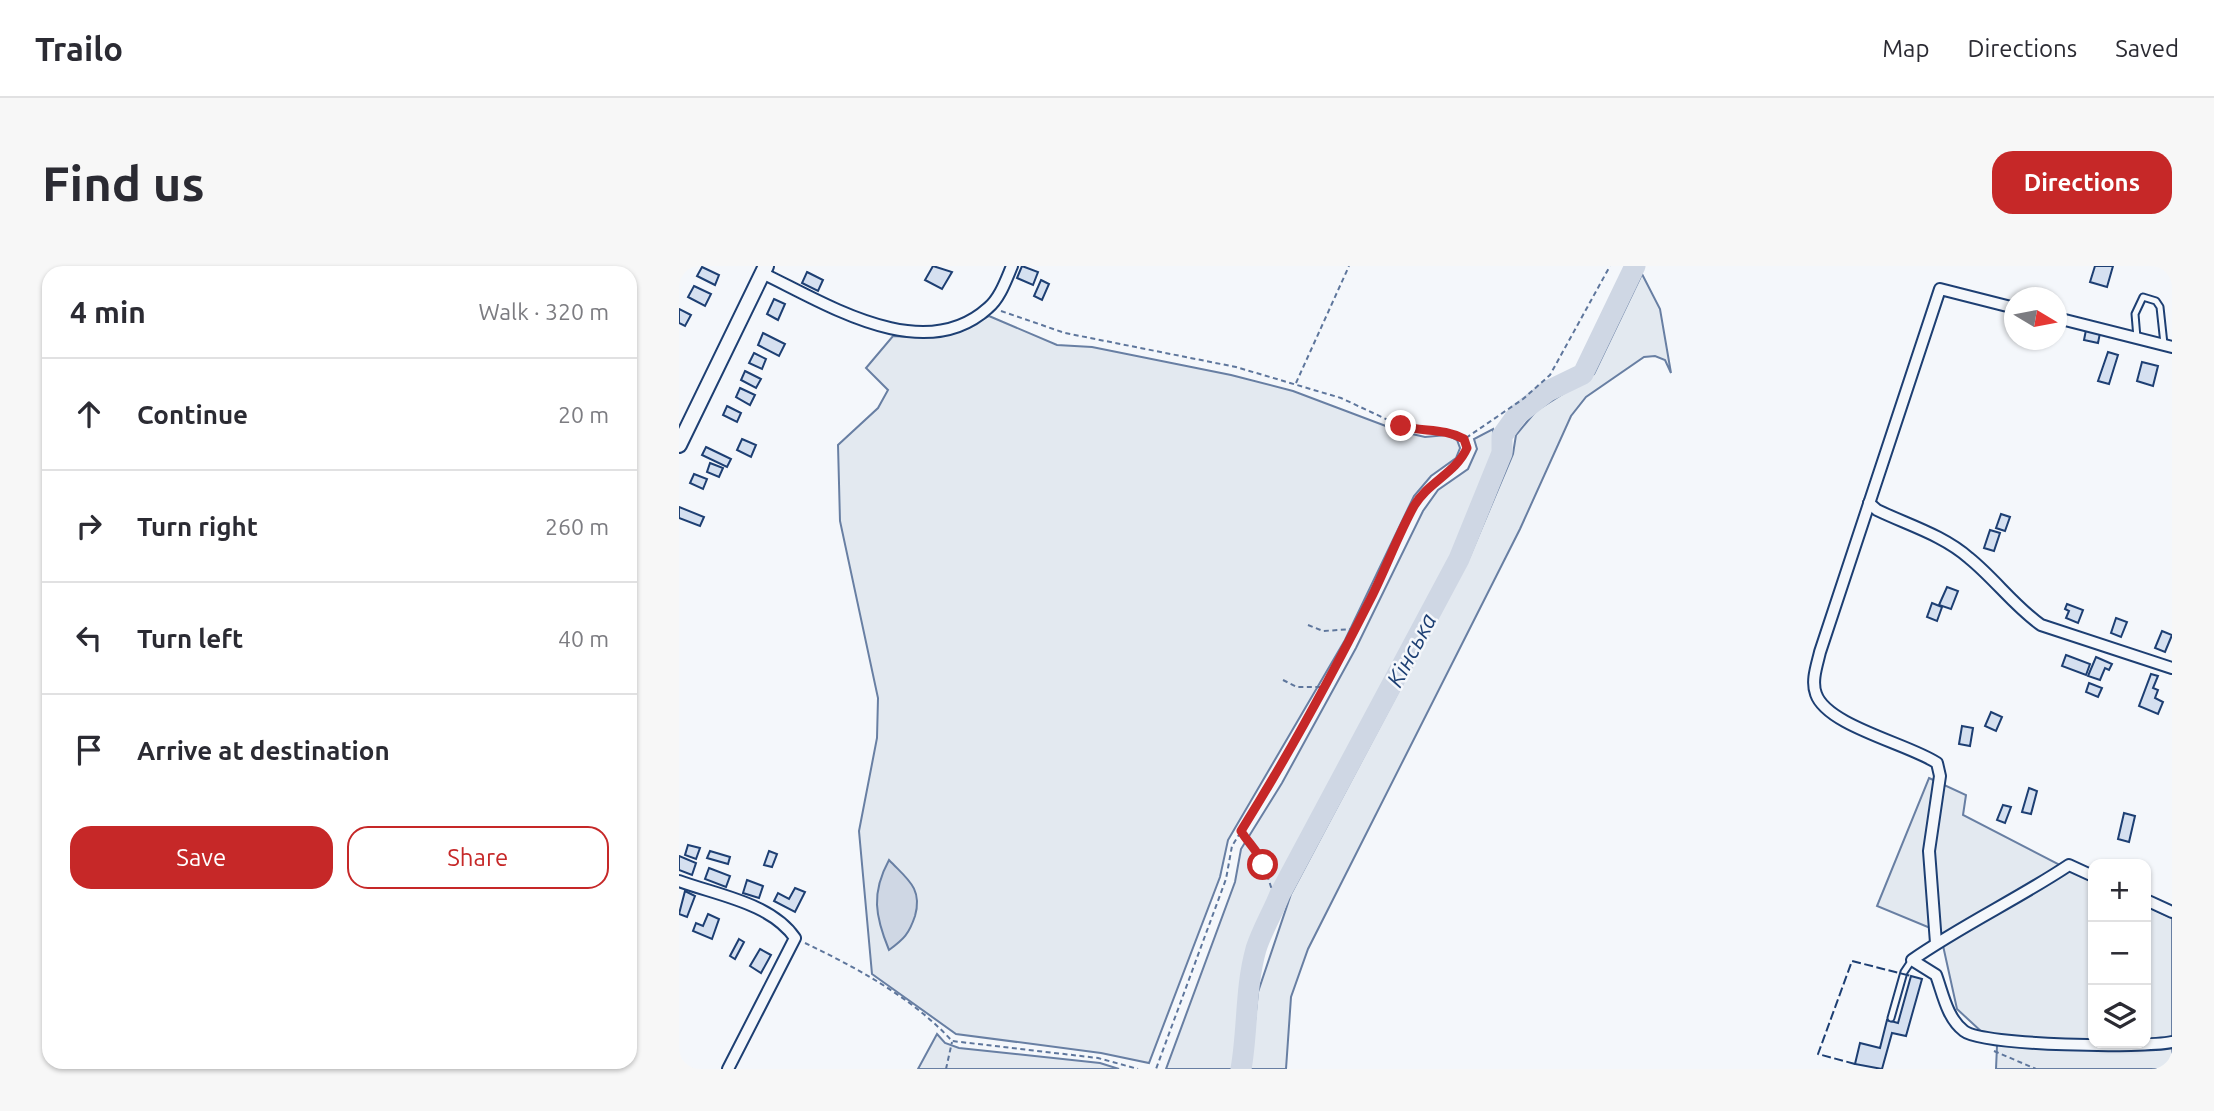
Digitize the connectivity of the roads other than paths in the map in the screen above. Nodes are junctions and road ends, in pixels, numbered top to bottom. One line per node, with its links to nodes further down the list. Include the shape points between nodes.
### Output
1 (1012, 266): 2 (street, via 989,308 949,327 924,332 869,322)
2 (764, 270): 7 (main road)
3 (2004, 305): 8 (street, via 1940,289)
4 (2067, 321): 5 (street)
5 (2137, 338): 6 (street); 6 (lane, via 2135,314 2143,297 2160,307)
6 (2168, 345)
7 (679, 445)
8 (1868, 503): 9 (street, via 1944,539 2041,625); 14 (street, via 1820,652 1816,693 1822,706 1842,719 1937,763 1940,776 1929,850)
9 (2172, 668)
10 (2088, 874): 14 (street, via 2069,865 2020,898)
11 (679, 881): 18 (street, via 768,914 795,938)
12 (2151, 902): 13 (street)
13 (2172, 912)
14 (1936, 943): 15 (street)
15 (1912, 960): 16 (lane); 17 (street, via 1937,975 1947,1008 1964,1031 1987,1038 2106,1045)
16 (1891, 1018)
17 (2172, 1042)
18 (728, 1069)

